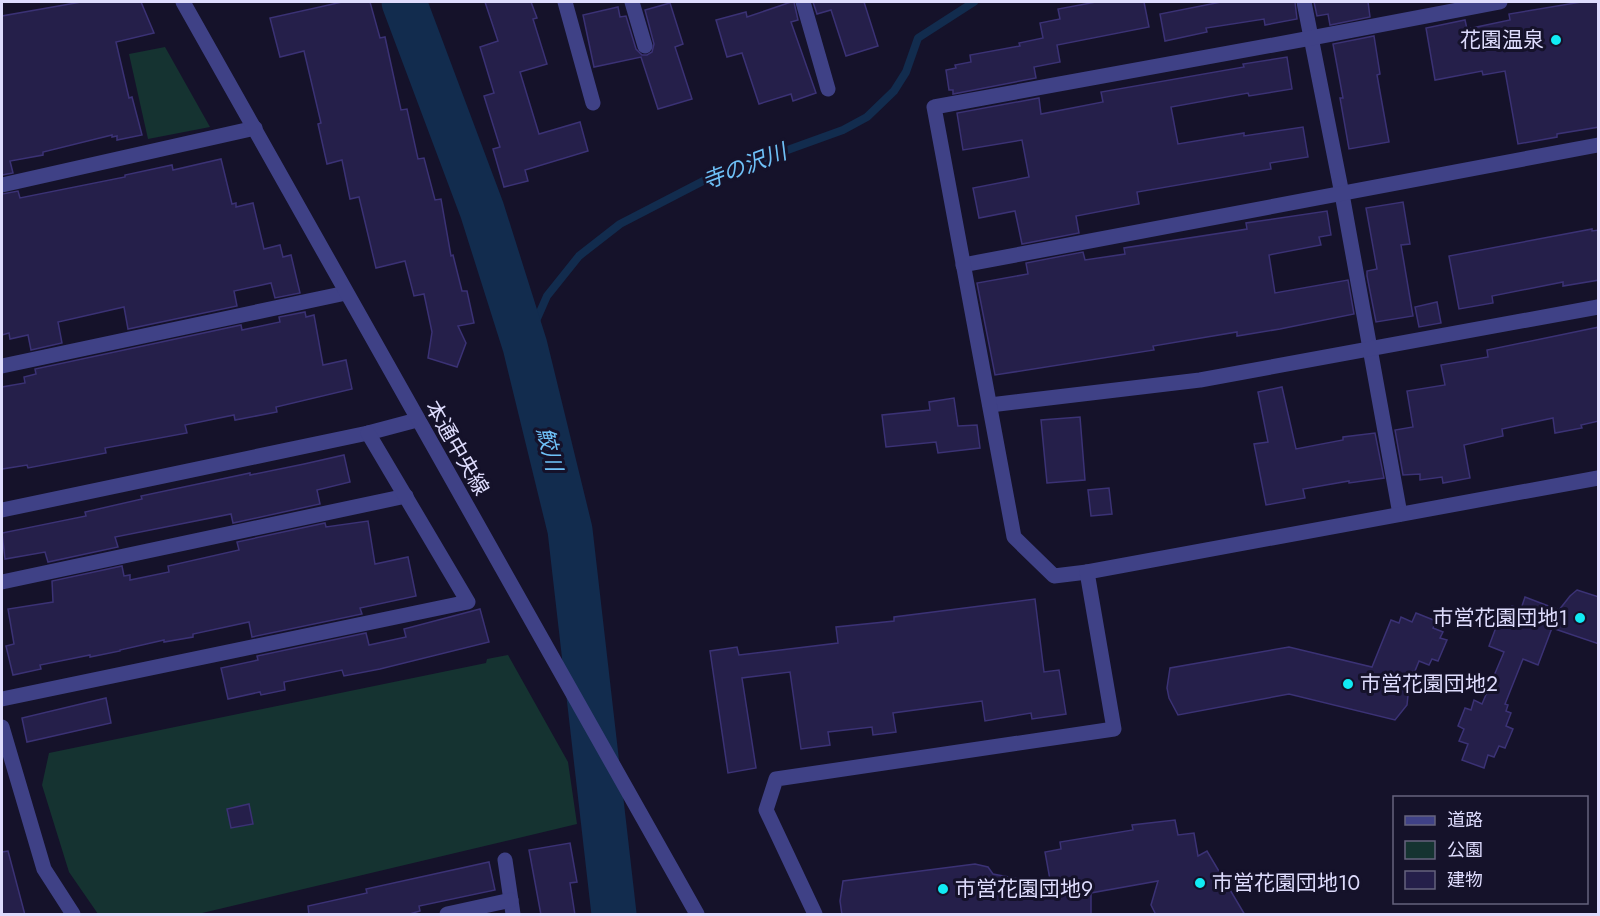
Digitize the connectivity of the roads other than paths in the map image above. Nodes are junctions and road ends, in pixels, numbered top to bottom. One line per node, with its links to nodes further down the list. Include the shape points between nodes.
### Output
1 (183, 2): 11 (street, 本通中央線)
2 (565, 2): 10 (street)
3 (632, 2): 8 (street)
4 (803, 2): 9 (street)
5 (1304, 2): 7 (street)
6 (1500, 2): 7 (street)
7 (1311, 38): 14 (street); 15 (street, via 934,107)
8 (645, 46)
9 (828, 89)
10 (593, 103)
11 (255, 128): 13 (street); 16 (street, 本通中央線)
12 (1599, 145): 14 (street)
13 (2, 185)
14 (1342, 194): 15 (street); 18 (street)
15 (963, 265): 20 (street)
16 (346, 293): 19 (street); 21 (street, 本通中央線)
17 (1599, 306): 18 (street)
18 (1370, 349): 20 (street, via 1200,380); 26 (street)
19 (2, 366)
20 (990, 405): 27 (street, via 1014,537 1054,576)
21 (417, 420): 22 (street); 36 (street, 本通中央線)
22 (368, 433): 24 (street); 25 (street)
23 (1599, 478): 26 (street)
24 (406, 496): 28 (street); 29 (street, via 468,602)
25 (2, 510)
26 (1400, 514): 27 (street)
27 (1086, 573): 37 (street, via 1114,729 776,779 766,810)
28 (2, 582)
29 (2, 699)
30 (2, 727): 31 (street)
31 (5, 750): 34 (street, via 44,869)
32 (505, 860): 33 (street)
33 (512, 907): 35 (street)
34 (73, 915)
35 (447, 915)
36 (697, 915)
37 (815, 915)

